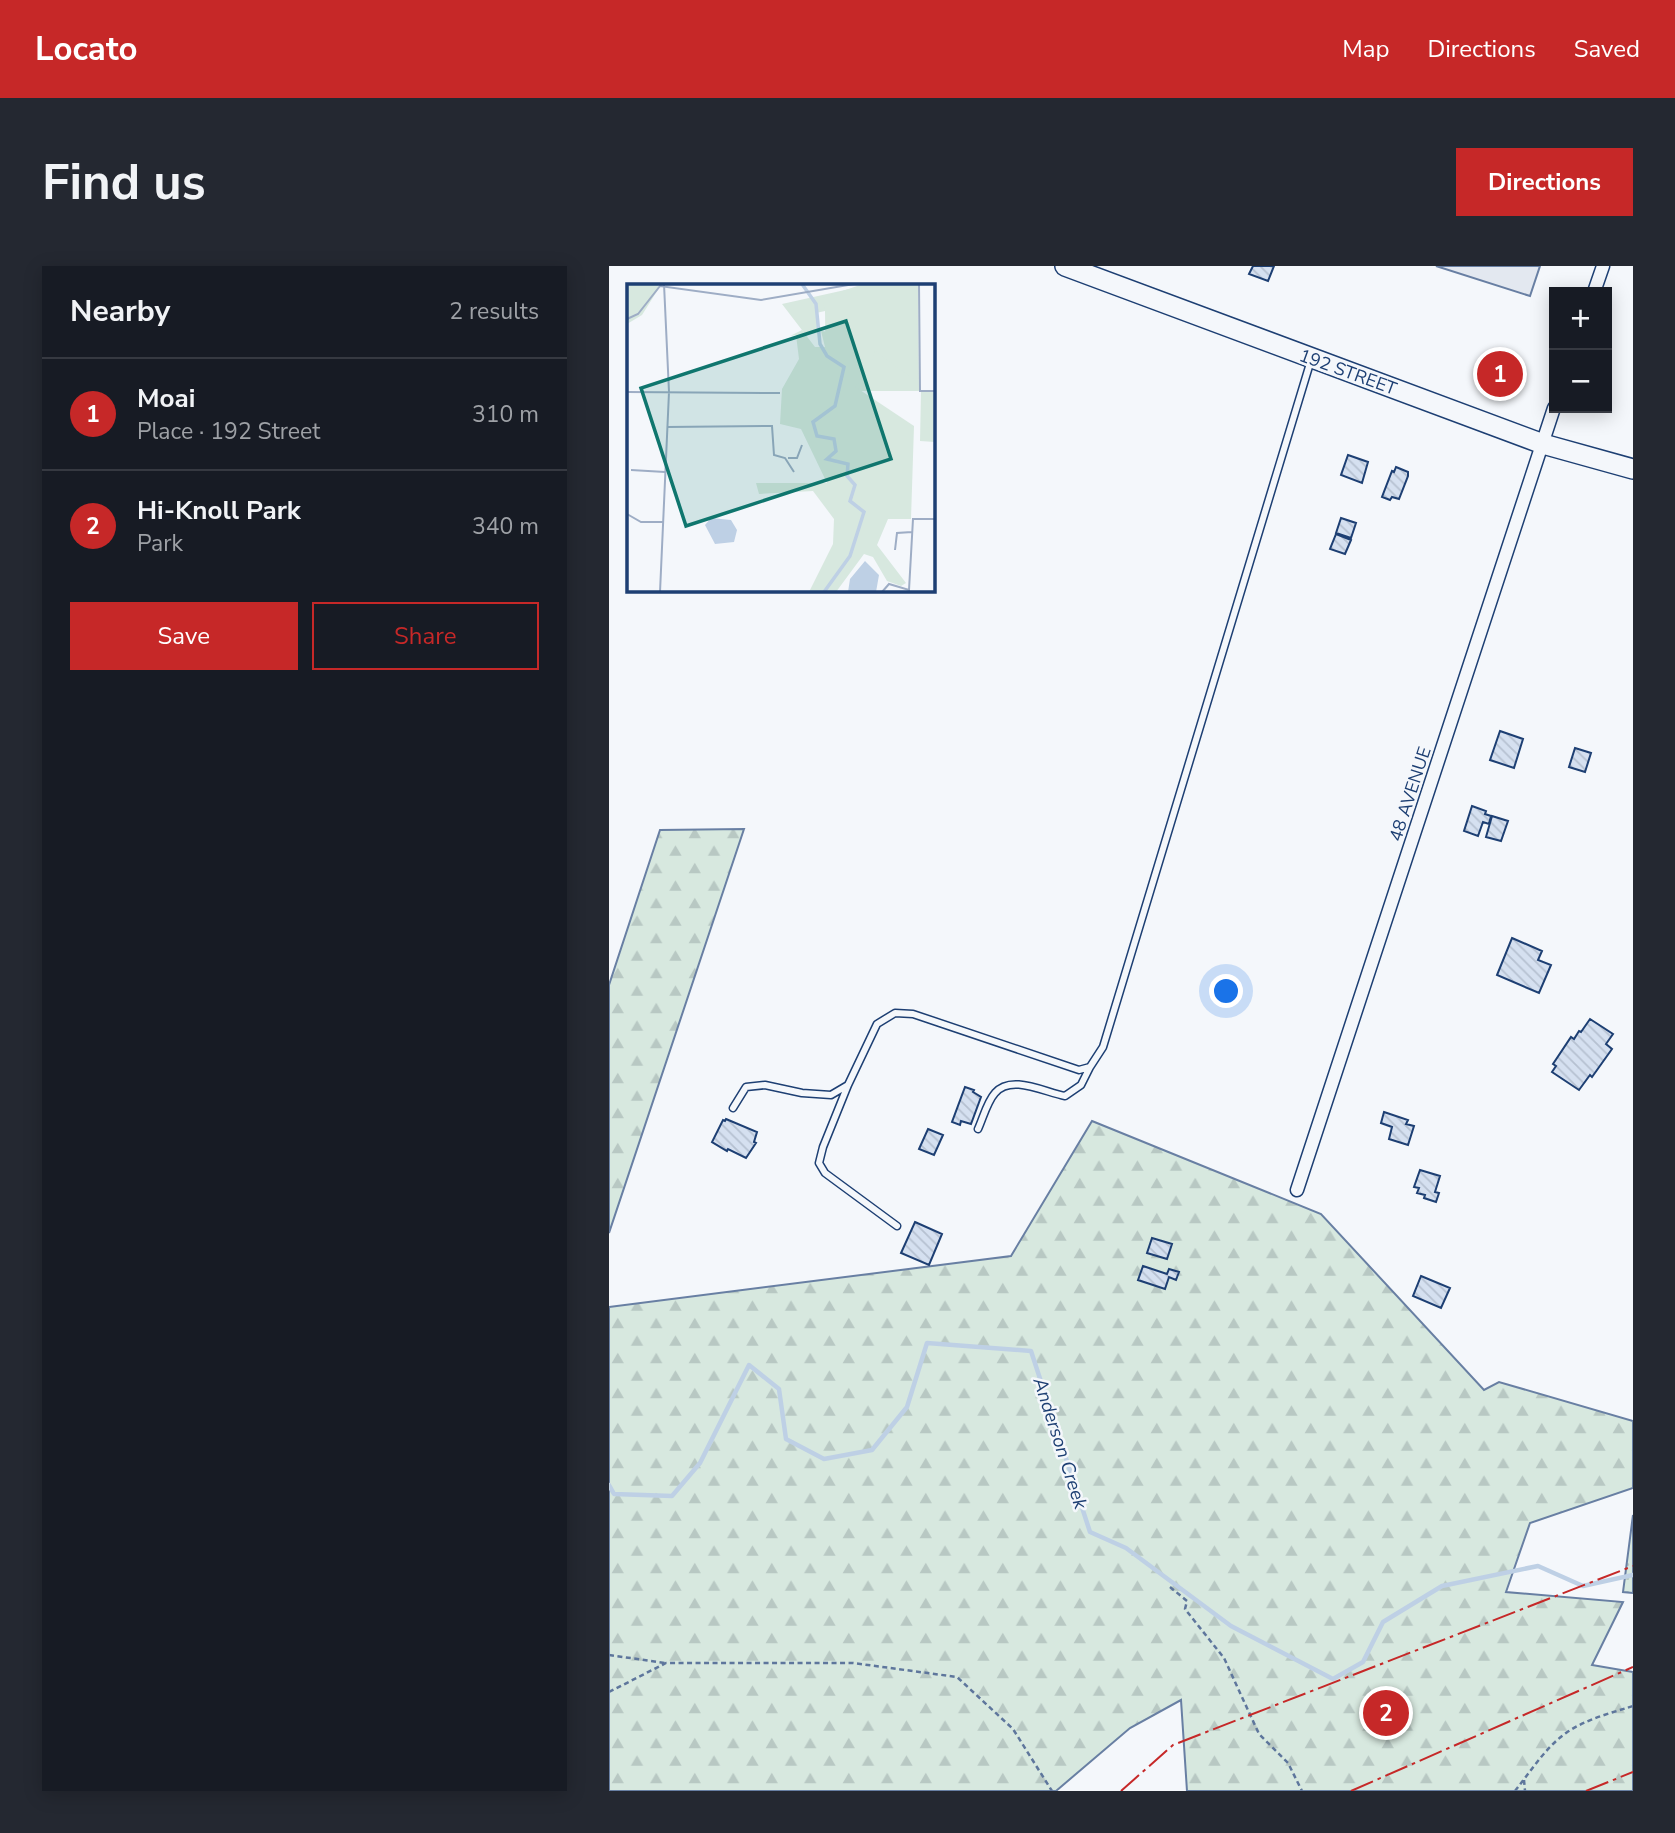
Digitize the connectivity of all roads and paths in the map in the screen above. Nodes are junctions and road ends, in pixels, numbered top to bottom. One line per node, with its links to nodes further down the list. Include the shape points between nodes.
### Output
1 (1065, 266): 4 (main road, 192 STREET)
2 (1603, 266): 3 (street)
3 (1596, 287)
4 (1311, 358): 6 (main road, 192 STREET); 8 (lane, via 1103,1047)
5 (1553, 413): 6 (street, 48 AVENUE)
6 (1543, 444): 7 (main road, 192 STREET); 12 (street, 48 AVENUE)
7 (1633, 469)
8 (1090, 1067): 9 (lane, via 1079,1070 913,1014 895,1013 877,1024); 11 (lane, via 1081,1085 1065,1096 1015,1083 1003,1086 993,1094)
9 (848, 1085): 10 (lane, via 831,1095 765,1085 746,1087); 13 (lane, via 819,1163 825,1173)
10 (733, 1108)
11 (978, 1129)
12 (1297, 1191)
13 (897, 1226)
14 (1170, 1587): 21 (path, via 1187,1601 1185,1609 1224,1658 1259,1734 1288,1763)
15 (609, 1655): 16 (path)
16 (666, 1663): 17 (path); 20 (path, via 853,1662 957,1677 1013,1729)
17 (609, 1692)
18 (1633, 1706): 19 (path, via 1567,1733)
19 (1524, 1779): 22 (path); 23 (path)
20 (1052, 1791)
21 (1302, 1791)
22 (1515, 1791)
23 (1525, 1791)

